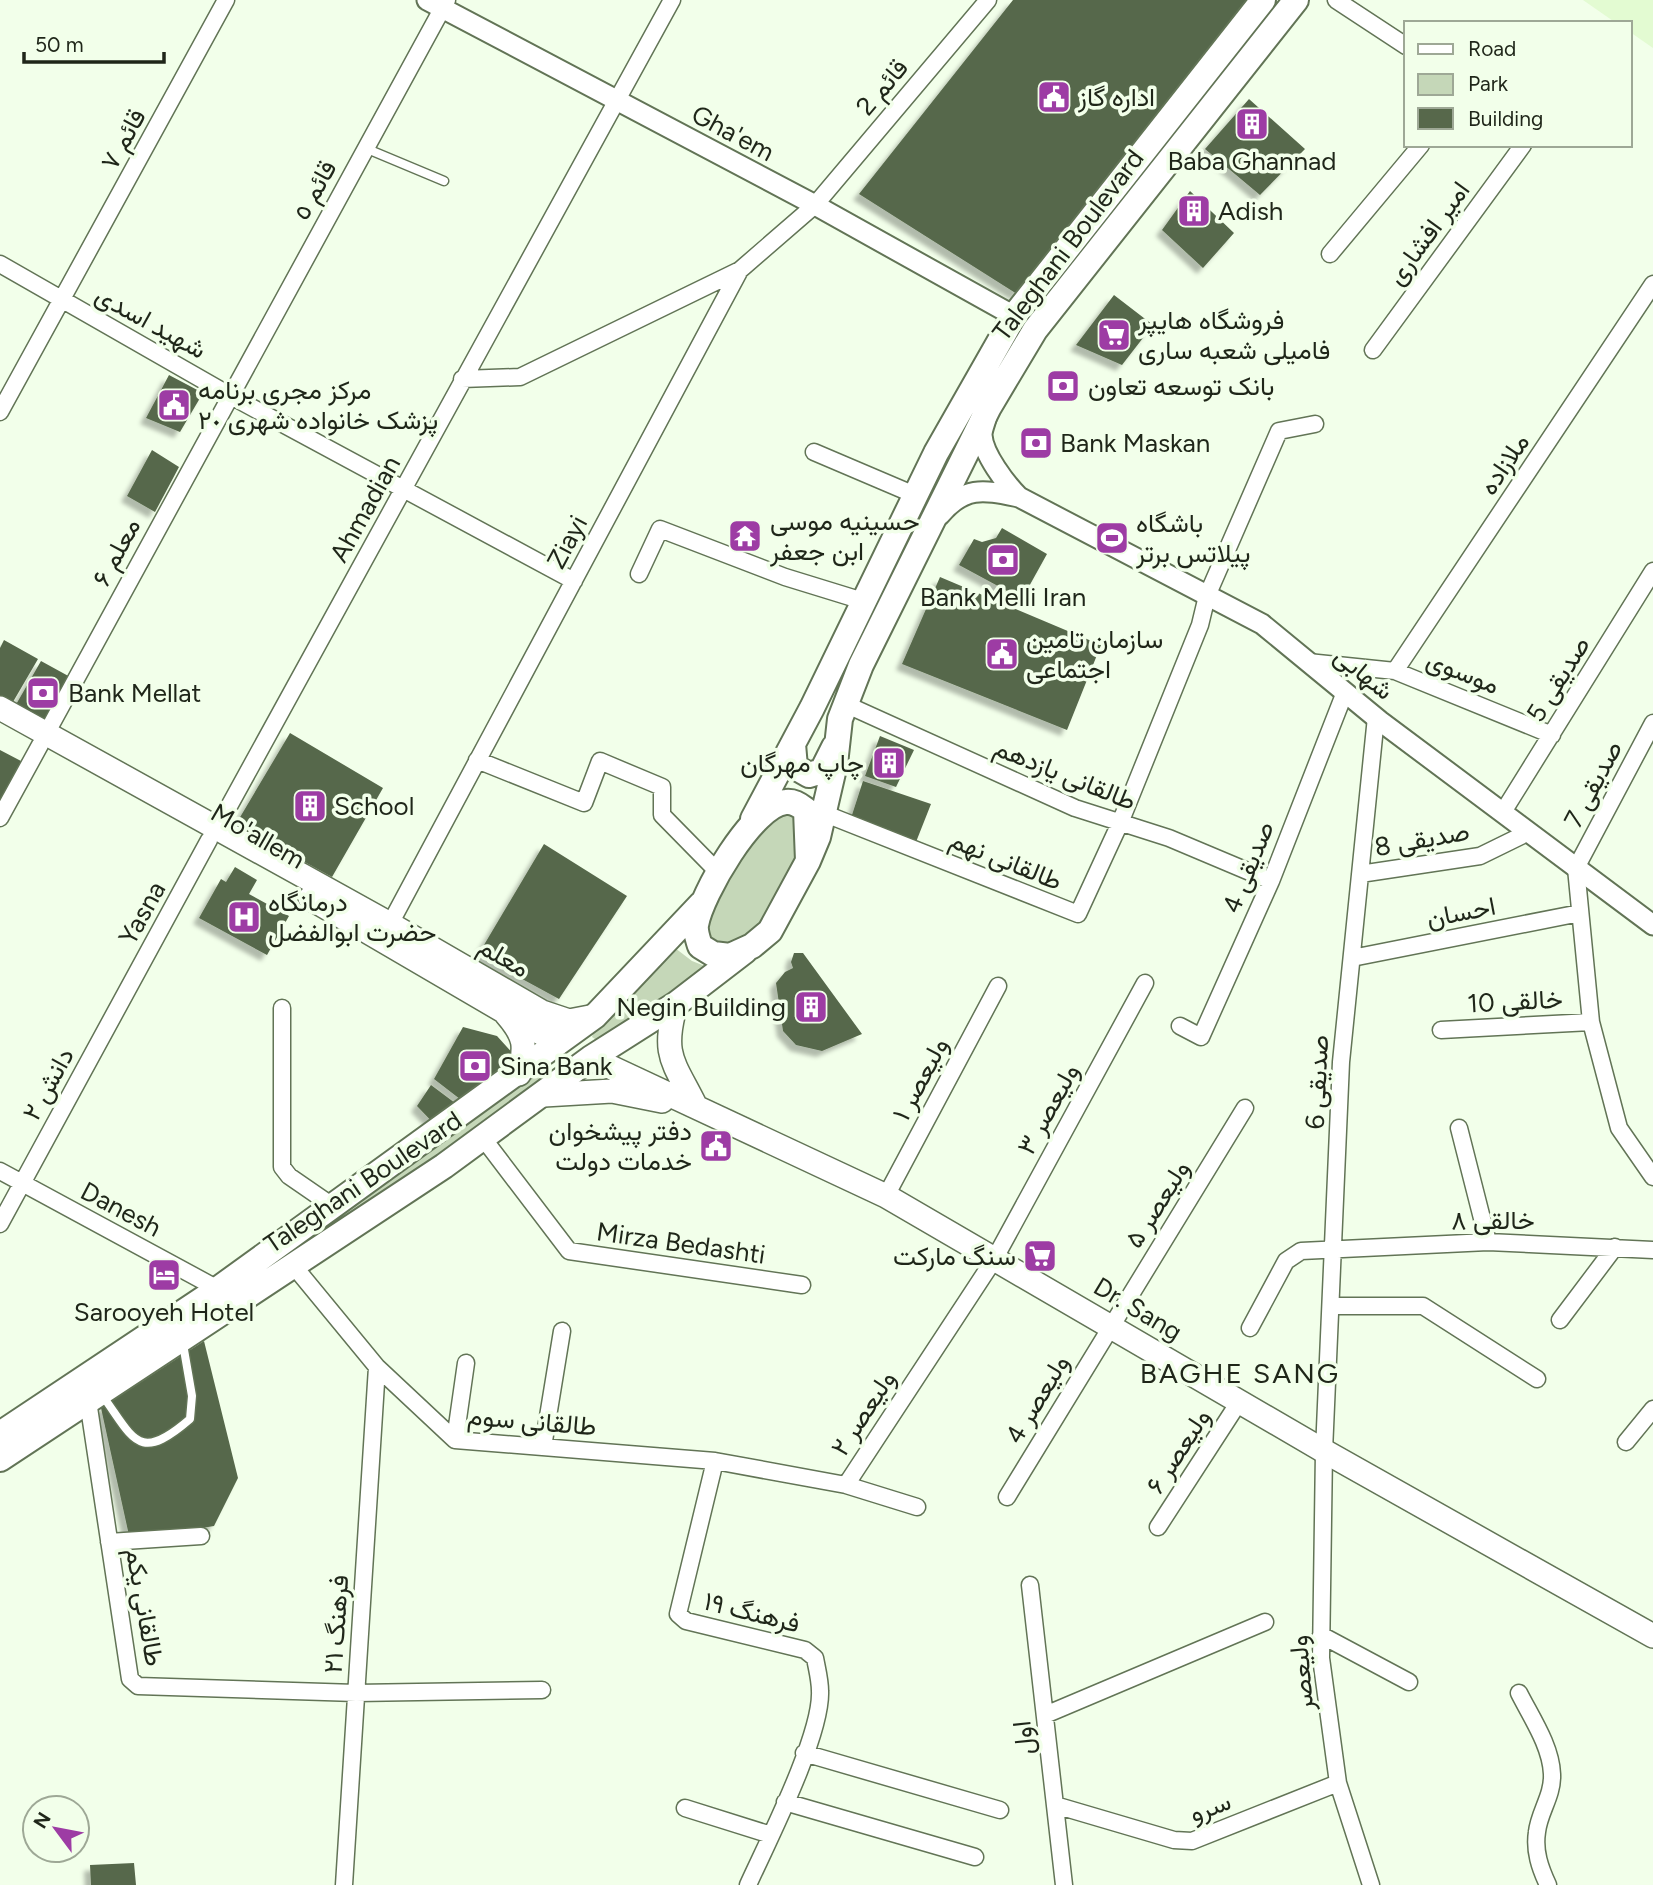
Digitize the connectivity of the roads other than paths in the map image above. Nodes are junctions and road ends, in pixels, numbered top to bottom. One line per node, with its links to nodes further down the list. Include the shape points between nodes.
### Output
1 (226, 0): 19 (street, قائم ٧)
2 (672, 0): 9 (street, Ahmadian)
3 (988, 0): 14 (street, قائم 2)
4 (1263, 0): 20 (main road, Taleghani Boulevard)
5 (1296, 0): 24 (main road, Taleghani Boulevard, via 1035,330)
6 (1336, 0): 8 (street)
7 (439, 3): 9 (street, Gha'em); 12 (street, قائم ٥)
8 (1404, 45)
9 (617, 102): 14 (street, Gha'em); 22 (street, Ahmadian)
10 (1419, 147): 15 (street)
11 (1522, 147): 21 (street, امیر افشاری)
12 (365, 148): 13 (lane); 23 (street, قائم ٥)
13 (444, 181)
14 (815, 205): 17 (street, Ziayi); 20 (street, Gha'em)
15 (1330, 254)
16 (0, 264): 19 (street, شهید اسدی)
17 (740, 271): 22 (street, via 520,377); 34 (street, Ziayi)
18 (1653, 284): 38 (street, ملازاده)
19 (62, 300): 23 (street, شهید اسدی); 25 (street, قائم ٧)
20 (1014, 316): 29 (main road, Taleghani Boulevard, via 966,394)
21 (1373, 350)
22 (462, 379): 28 (street, Ahmadian)
23 (229, 395): 28 (street, شهید اسدی); 46 (street, معلم ۶)
24 (989, 407): 30 (street, via 982,435 1007,484); 31 (main road, Taleghani Boulevard)
25 (0, 412)
26 (1315, 424): 35 (street, via 1279,431)
27 (814, 452): 29 (street)
28 (404, 490): 34 (street, شهید اسدی); 56 (street, Ahmadian)
29 (915, 495): 36 (main road, Taleghani Boulevard)
30 (1019, 497): 31 (street, via 971,491 951,502); 35 (street, شهابی)
31 (926, 532): 40 (main road, Taleghani Boulevard)
32 (1653, 571): 45 (street, صدیقی 5)
33 (639, 574): 36 (street, via 660,529)
34 (573, 581): 49 (street, Ziayi)
35 (1207, 596): 37 (street, شهابی, via 1262,624); 53 (street, via 1200,625)
36 (863, 601): 48 (main road, Taleghani Boulevard)
37 (1308, 662): 38 (street, موسوی); 39 (street, شهابی)
38 (1395, 671): 45 (street, موسوی)
39 (1345, 692): 42 (street, شهابی); 61 (street, صدیقی 4)
40 (845, 704): 47 (main road, Taleghani Boulevard); 53 (street, طالقانی یازدهم, via 976,765)
41 (0, 708): 46 (main road, Mo'allem)
42 (1376, 717): 50 (street, شهابی); 60 (street, صدیقی 6)
43 (1653, 723): 58 (street, صدیقی 7)
44 (0, 724): 46 (main road, Mo'allem)
45 (1552, 735): 50 (street, صدیقی 5)
46 (43, 739): 52 (street, معلم ۶); 56 (main road, Mo'allem)
47 (837, 741): 48 (main road, via 822,771 809,775 795,767); 51 (main road, Taleghani Boulevard)
48 (793, 744): 54 (main road, Taleghani Boulevard)
49 (478, 760): 59 (street, via 584,803 600,761 662,787 662,815); 64 (street, Ziayi)
50 (1503, 812): 55 (street, شهابی)
51 (823, 813): 53 (street, طالقانی نهم, via 1078,915); 57 (main road, Taleghani Boulevard)
52 (0, 818)
53 (1120, 823): 61 (street, طالقانی یازدهم, via 1169,838)
54 (749, 828): 57 (main road, via 770,809 785,802 797,803 806,810); 59 (main road)
55 (1529, 831): 58 (street, شهابی); 60 (street, صدیقی 8, via 1480,856)
56 (212, 835): 64 (main road, Mo'allem); 70 (main road, Mo'allem); 72 (street, Yasna)
57 (808, 861): 66 (main road, Taleghani Boulevard, via 771,931)
58 (1576, 868): 63 (street); 65 (street, شهابی)
59 (719, 873): 62 (main road)
60 (1360, 874): 67 (street, صدیقی 6)
61 (1270, 881): 76 (street, صدیقی 4, via 1201,1037)
62 (702, 903): 66 (main road, via 695,929 700,946 730,956); 74 (main road, Taleghani Boulevard)
63 (1580, 914): 67 (street, احسان); 75 (street)
64 (390, 923): 74 (main road, معلم, via 555,1018 569,1021)
65 (1653, 925)
66 (752, 946): 71 (main road, Taleghani Boulevard)
67 (1352, 958): 94 (street, صدیقی 6, via 1342,1062)
68 (1145, 984): 96 (street, ولیعصر ٣)
69 (998, 986): 89 (street, ولیعصر ١)
70 (496, 1004): 78 (main road, Mo'allem); 80 (main road, via 517,1028 524,1045)
71 (676, 1004): 79 (main road, Taleghani Boulevard); 82 (main road, via 667,1049)
72 (118, 1008): 88 (street, دانش ٢)
73 (282, 1008): 90 (street, via 282,1167)
74 (595, 1016): 78 (main road, Taleghani Boulevard)
75 (1591, 1022): 77 (street, خالقی 10); 87 (street, via 1619,1128)
76 (1180, 1026)
77 (1441, 1030)
78 (558, 1043): 79 (main road); 80 (main road, Taleghani Boulevard)
79 (591, 1058): 81 (main road, Taleghani Boulevard); 82 (main road, Dr. Sang)
80 (519, 1074): 90 (main road, Taleghani Boulevard)
81 (544, 1095): 82 (main road, via 612,1091); 85 (main road, Taleghani Boulevard)
82 (696, 1107): 89 (main road, Dr. Sang)
83 (1245, 1108): 102 (street, ولیعصر ۵)
84 (1459, 1128): 92 (street)
85 (483, 1138): 97 (main road, Taleghani Boulevard); 98 (street, Mirza Bedashti, via 569,1251)
86 (0, 1171): 88 (street, Danesh)
87 (1653, 1177)
88 (22, 1184): 91 (street, دانش ٢); 99 (street, Danesh)
89 (886, 1196): 96 (main road, Dr. Sang)
90 (334, 1207): 99 (main road, Taleghani Boulevard)
91 (0, 1224)
92 (1488, 1242): 93 (street, خالقی ۸); 94 (street, خالقی ۸)
93 (1615, 1247): 95 (street, خالقی ۸); 101 (street)
94 (1334, 1249): 100 (street, صدیقی 6); 103 (street, خالقی ۸, via 1301,1251 1286,1261)
95 (1653, 1250)
96 (995, 1258): 102 (main road, Dr. Sang); 119 (street, ولیعصر ٢)
97 (293, 1265): 105 (main road, Taleghani Boulevard); 107 (street, طالقانی سوم)
98 (802, 1285)
99 (218, 1289): 112 (main road, Taleghani Boulevard)
100 (1331, 1306): 108 (street, via 1423,1306); 116 (street, صدیقی 6)
101 (1560, 1320)
102 (1110, 1326): 110 (main road, Dr. Sang); 120 (street, ولیعصر 4)
103 (1250, 1328)
104 (562, 1331): 115 (street)
105 (183, 1338): 109 (main road, Taleghani Boulevard); 109 (lane, via 192,1396 190,1419 171,1436 147,1444 130,1438)
106 (466, 1363): 113 (street)
107 (377, 1367): 113 (street, طالقانی سوم); 131 (street, فرهنگ ۲۱)
108 (1537, 1379)
109 (94, 1396): 117 (main road, Taleghani Boulevard); 124 (street, طالقانی یکم)
110 (1239, 1402): 116 (main road, Dr. Sang); 122 (street, ولیعصر ۶)
111 (1653, 1409): 114 (street)
112 (0, 1434)
113 (455, 1440): 115 (street, طالقانی سوم)
114 (1626, 1442)
115 (543, 1447): 118 (street, طالقانی سوم)
116 (1324, 1451): 127 (street, ولیعصر); 128 (main road, Dr. Sang)
117 (0, 1459)
118 (715, 1461): 119 (street, ولیعصر ٢); 134 (street, فرهنگ ۱۹, via 678,1614 686,1621 805,1650 815,1658 821,1692)
119 (846, 1485): 121 (street)
120 (1007, 1497)
121 (917, 1507)
122 (1158, 1527)
123 (201, 1536): 124 (street)
124 (109, 1542): 131 (street, طالقانی یکم, via 130,1679 138,1686)
125 (1030, 1585): 133 (street, اول)
126 (1265, 1622): 133 (street)
127 (1321, 1636): 129 (street); 135 (street, ولیعصر)
128 (1653, 1636)
129 (1409, 1682)
130 (542, 1690): 131 (street, طالقانی یکم)
131 (356, 1693): 142 (street, فرهنگ ۲۱)
132 (1519, 1693): 146 (street, via 1543,1740 1552,1773 1549,1799 1536,1831 1538,1863)
133 (1045, 1714): 137 (street, اول)
134 (804, 1753): 136 (street, فرهنگ ۱۹); 139 (street)
135 (1338, 1783): 137 (street, سرو, via 1192,1842); 145 (street, ولیعصر)
136 (785, 1801): 140 (street, فرهنگ ۱۹); 141 (street)
137 (1055, 1805): 144 (street, اول)
138 (685, 1808): 140 (street)
139 (1000, 1810)
140 (771, 1835): 143 (street, فرهنگ ۱۹)
141 (975, 1857)
142 (344, 1885)
143 (748, 1885)
144 (1064, 1885)
145 (1371, 1885)
146 (1548, 1885)

